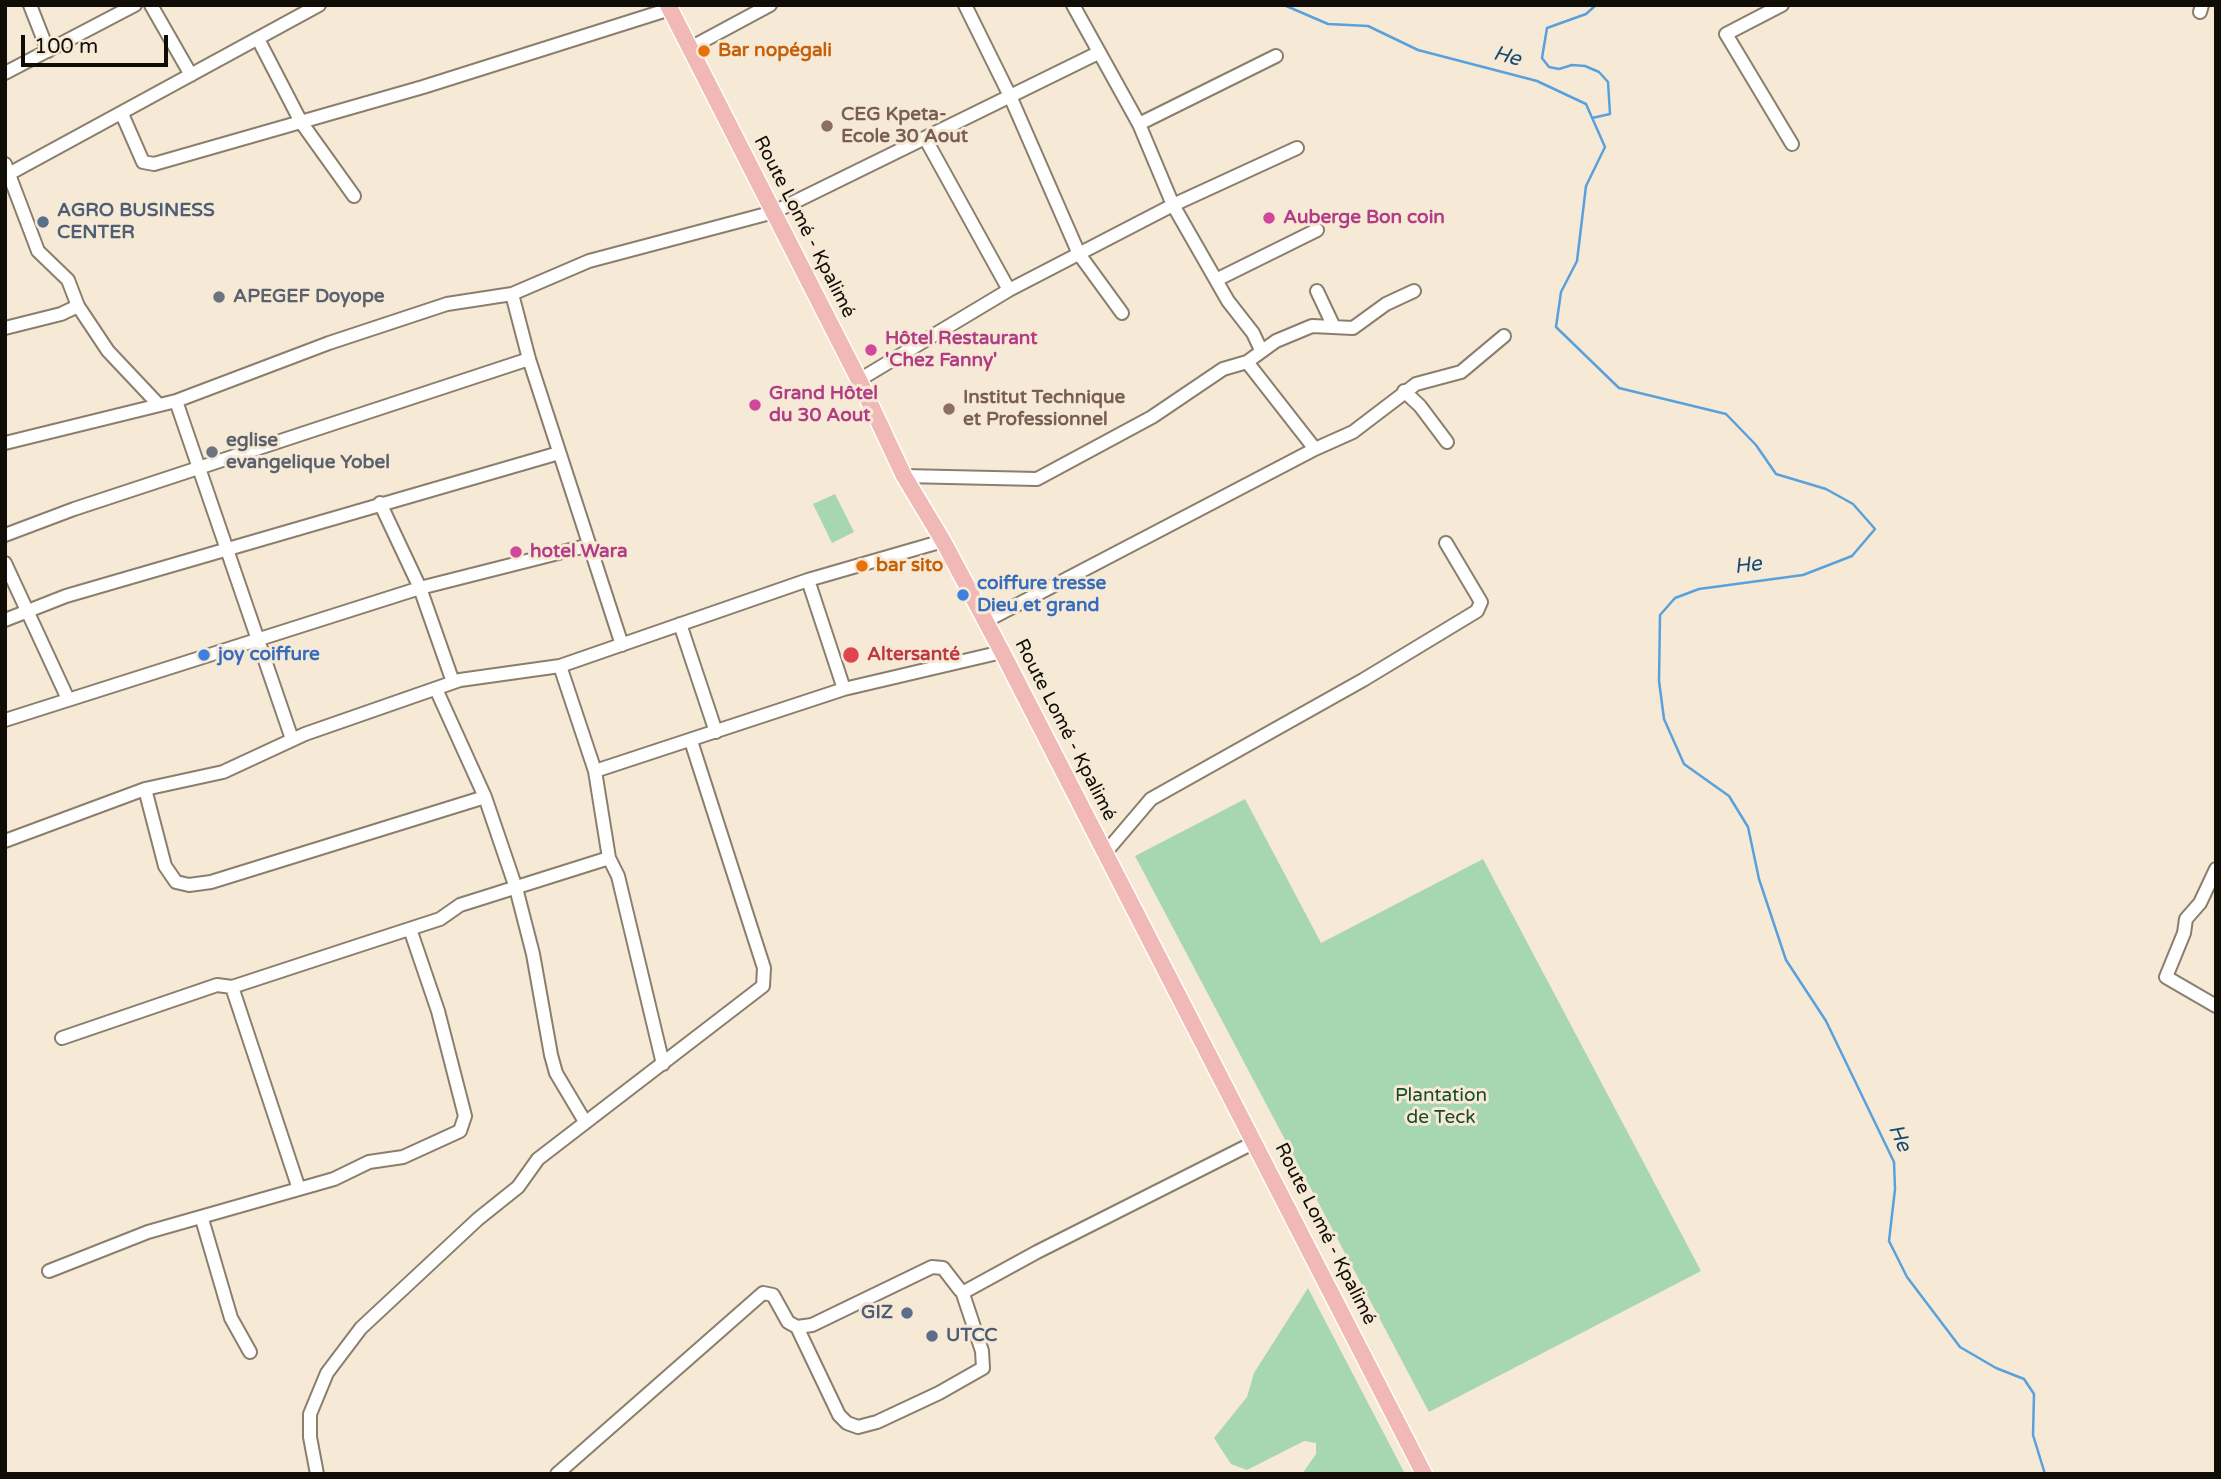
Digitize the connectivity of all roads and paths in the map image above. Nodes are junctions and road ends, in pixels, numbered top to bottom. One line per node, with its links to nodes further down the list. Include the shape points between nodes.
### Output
1 (30, 5): 12 (street)
2 (135, 5): 12 (street)
3 (151, 5): 16 (street)
4 (320, 5): 10 (street)
5 (770, 5): 11 (street)
6 (965, 5): 17 (street)
7 (1073, 5): 13 (street)
8 (1782, 5): 22 (street, via 1726,34)
9 (669, 7): 11 (main road, Route Lomé - Kpalimé); 19 (street)
10 (258, 39): 16 (street); 19 (street)
11 (690, 48): 27 (main road, Route Lomé - Kpalimé)
12 (48, 51): 15 (street)
13 (1098, 53): 17 (street); 20 (street)
14 (1276, 56): 20 (street)
15 (5, 73)
16 (191, 75): 18 (street)
17 (1010, 96): 21 (street); 29 (street)
18 (122, 114): 19 (street, via 143,162 148,164); 24 (street)
19 (301, 122): 25 (street)
20 (1139, 124): 26 (street)
21 (925, 138): 27 (street); 31 (street)
22 (1792, 144)
23 (1297, 148): 26 (street)
24 (7, 171): 35 (street, via 38,251 68,280)
25 (354, 196)
26 (1173, 205): 29 (street); 30 (street)
27 (774, 212): 34 (street, via 589,261); 43 (main road, Route Lomé - Kpalimé)
28 (1317, 230): 30 (street)
29 (1079, 254): 31 (street); 36 (street)
30 (1218, 279): 40 (street)
31 (1009, 290): 43 (street)
32 (1317, 291): 37 (street)
33 (1413, 291): 37 (street, via 1385,304 1359,326)
34 (512, 294): 41 (street); 45 (street, via 447,304)
35 (78, 306): 38 (street); 46 (street, via 108,351)
36 (1122, 313)
37 (1334, 327): 40 (street, via 1311,326)
38 (5, 328)
39 (1504, 336): 44 (street, via 1461,372 1425,379)
40 (1261, 351): 42 (street)
41 (529, 359): 50 (street); 51 (street)
42 (1247, 362): 49 (street); 52 (street, via 1223,369 1153,417 1037,479)
43 (859, 380): 52 (main road, Route Lomé - Kpalimé)
44 (1404, 391): 47 (street); 49 (street, via 1353,432)
45 (176, 401): 46 (street); 51 (street)
46 (158, 404): 48 (street)
47 (1447, 442)
48 (5, 443)
49 (1315, 449): 64 (street)
50 (559, 453): 53 (street); 57 (street)
51 (201, 469): 54 (street); 58 (street)
52 (904, 476): 55 (main road, Route Lomé - Kpalimé)
53 (380, 503): 58 (street); 61 (street)
54 (5, 535)
55 (943, 541): 60 (street); 64 (main road, Route Lomé - Kpalimé)
56 (1446, 543): 82 (street, via 1480,602 1476,611 1151,799)
57 (590, 545): 61 (street); 67 (street)
58 (229, 550): 62 (street, via 66,596); 66 (street)
59 (5, 563): 62 (street)
60 (808, 580): 65 (street); 72 (street)
61 (421, 588): 66 (street); 70 (street)
62 (30, 611): 63 (street); 73 (street)
63 (5, 620)
64 (986, 621): 68 (main road, Route Lomé - Kpalimé)
65 (680, 624): 67 (street); 75 (street)
66 (257, 639): 73 (street); 76 (street)
67 (622, 645): 69 (street)
68 (1002, 652): 72 (street); 82 (main road, Route Lomé - Kpalimé)
69 (560, 666): 70 (street); 78 (street)
70 (453, 682): 71 (street)
71 (436, 689): 76 (street); 80 (street)
72 (844, 689): 75 (street)
73 (68, 699): 74 (street)
74 (5, 720)
75 (716, 732): 77 (street)
76 (292, 740): 79 (street, via 223,772)
77 (691, 741): 78 (street); 90 (street, via 765,982 750,999)
78 (595, 771): 83 (street)
79 (145, 789): 80 (street, via 165,866 176,882 189,885); 81 (street)
80 (485, 797): 85 (street)
81 (5, 841)
82 (1104, 853): 92 (main road, Route Lomé - Kpalimé)
83 (609, 858): 85 (street); 90 (street, via 618,876)
84 (2216, 869): 88 (street, via 2200,903 2186,919 2166,977)
85 (516, 888): 86 (street, via 460,905 440,919); 91 (street, via 556,1073)
86 (410, 929): 87 (street); 93 (street, via 438,1010 465,1116 460,1130 403,1157 369,1162)
87 (232, 987): 89 (street, via 217,985); 93 (street)
88 (2216, 1006)
89 (62, 1038)
90 (663, 1064): 91 (street)
91 (584, 1120): 99 (street, via 538,1159 518,1187 383,1306 347,1346 322,1383 310,1414)
92 (1255, 1142): 96 (street); 101 (main road, Route Lomé - Kpalimé)
93 (299, 1189): 94 (street)
94 (202, 1219): 95 (street, via 148,1233); 98 (street, via 231,1318)
95 (49, 1271)
96 (962, 1291): 97 (street, via 943,1268 932,1267 812,1325); 97 (street, via 982,1351 983,1368 915,1405 858,1427 839,1415)
97 (797, 1327): 100 (street, via 788,1322 773,1295 763,1293)
98 (250, 1352)
99 (317, 1474)
100 (557, 1474)
101 (1424, 1474)

